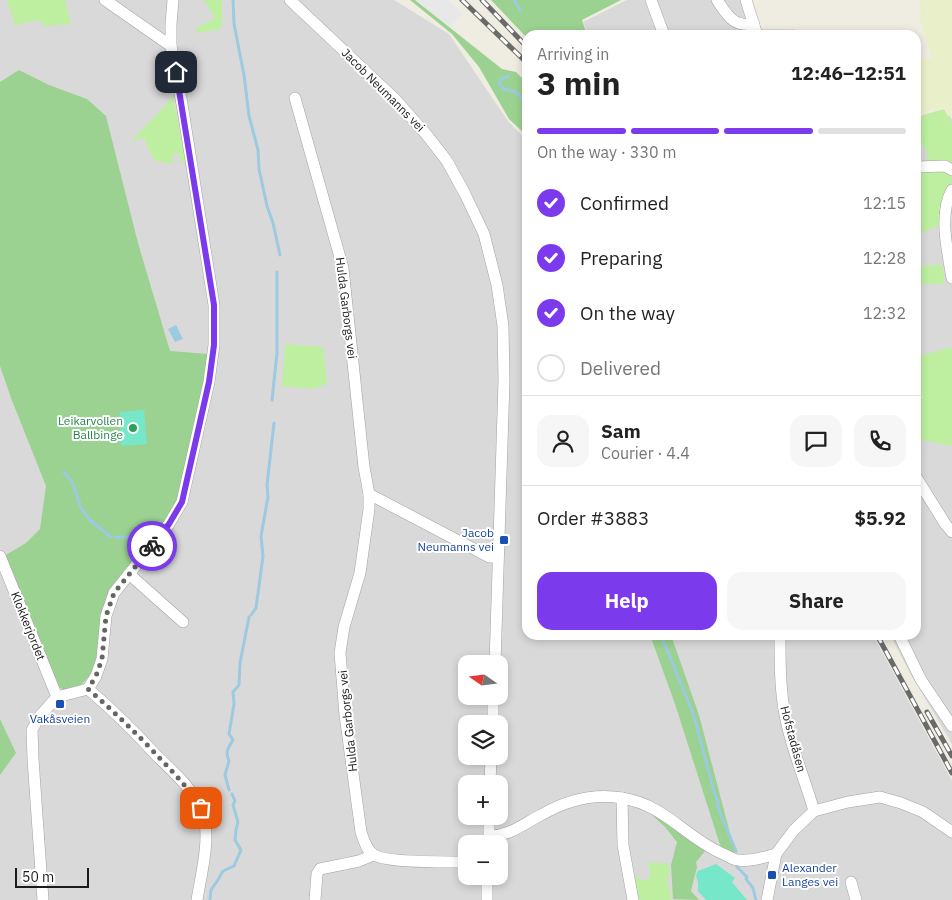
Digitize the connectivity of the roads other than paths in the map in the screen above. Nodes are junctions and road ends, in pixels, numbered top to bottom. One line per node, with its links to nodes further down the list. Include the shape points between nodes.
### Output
1 (105, 0): 9 (street)
2 (173, 0): 9 (street)
3 (290, 0): 19 (street, Jacob Neumanns vei, via 395,99 426,134 447,162 484,234 503,326)
4 (651, 0): 7 (street)
5 (717, 0): 8 (street, via 734,22)
6 (746, 0): 8 (street)
7 (662, 30)
8 (756, 30)
9 (171, 46): 20 (street, via 214,305 214,345 182,502 169,524)
10 (295, 98): 16 (street, Hulda Garborgs vei, via 344,268)
11 (921, 167): 12 (street, via 945,166)
12 (952, 170)
13 (952, 190): 14 (street, via 945,226)
14 (952, 278)
15 (921, 485): 17 (street)
16 (369, 494): 19 (street, via 489,557); 33 (street, Hulda Garborgs vei, via 360,573 340,653 361,832)
17 (952, 532)
18 (0, 556): 26 (street, Klokkerjordet)
19 (498, 557): 24 (street, Jacob Neumanns vei)
20 (129, 574): 21 (street); 25 (street, via 114,593 106,616 102,659)
21 (183, 622)
22 (780, 640): 29 (street, Hofstadåsen, via 785,716)
23 (901, 640): 27 (street, via 921,680)
24 (494, 655)
25 (88, 689): 26 (street); 38 (street, via 175,774 201,808 206,837)
26 (57, 697): 37 (street, via 32,730)
27 (952, 726)
28 (622, 798): 31 (street, via 592,797 564,803); 32 (street, via 655,808 706,846 736,860); 41 (street, via 623,845)
29 (814, 810): 30 (street, via 880,798 923,812); 32 (street)
30 (952, 832)
31 (502, 835)
32 (776, 854): 42 (street)
33 (373, 855): 34 (street, via 394,860); 39 (street, via 320,869)
34 (458, 862)
35 (851, 882): 43 (street)
36 (487, 885): 40 (street)
37 (43, 900)
38 (197, 900)
39 (316, 900)
40 (487, 900)
41 (633, 900)
42 (767, 900)
43 (856, 900)

